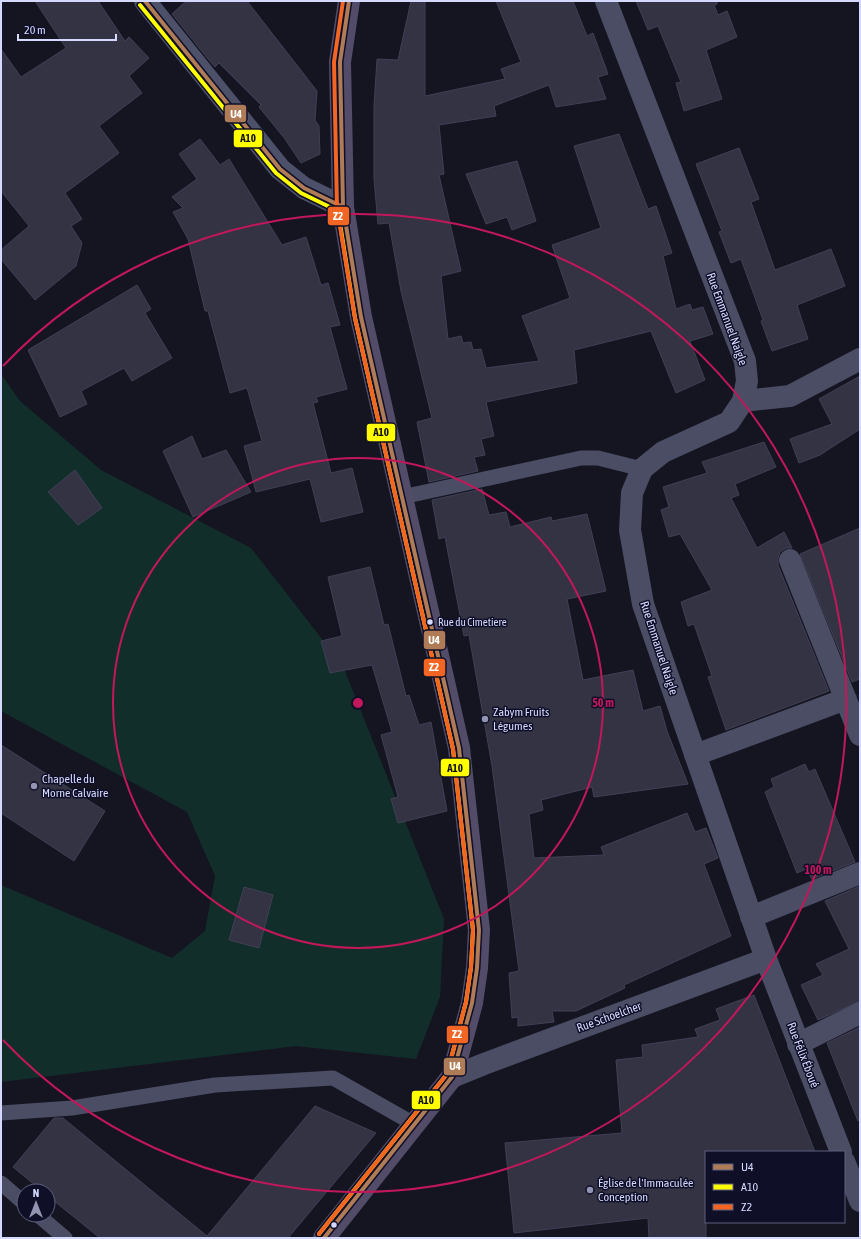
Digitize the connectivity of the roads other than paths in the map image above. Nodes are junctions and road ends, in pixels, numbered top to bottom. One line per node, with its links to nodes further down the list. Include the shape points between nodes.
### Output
1 (145, 1): 4 (street, via 280,169 304,188)
2 (350, 1): 4 (main road, via 340,62)
3 (606, 1): 6 (street, Rue Emmanuel Naigle, via 745,361 747,381)
4 (343, 207): 8 (main road, via 361,317)
5 (860, 359): 6 (street, via 790,396)
6 (743, 401): 7 (street, Rue Emmanuel Naigle, via 729,422 663,452)
7 (642, 470): 8 (lane, via 598,458 581,458); 12 (street, Rue Emmanuel Naigle, via 632,493 630,530 643,604)
8 (402, 497): 18 (main road, via 459,748 479,930 472,1004)
9 (790, 560): 10 (street)
10 (846, 699): 11 (street); 12 (street)
11 (860, 735)
12 (695, 755): 14 (street, Rue Emmanuel Naigle)
13 (860, 873): 14 (street)
14 (751, 917): 15 (street, Rue Emmanuel Naigle)
15 (766, 958): 17 (street, Rue Félix Éboué); 18 (street, Rue Schoelcher)
16 (860, 1013): 17 (street)
17 (798, 1044): 21 (street, Rue Félix Éboué)
18 (452, 1077): 20 (main road)
19 (1, 1113): 20 (lane, via 72,1108 215,1085 333,1078)
20 (414, 1124): 28 (main road)
21 (841, 1151)
22 (845, 1164): 25 (street)
23 (1, 1183): 24 (lane)
24 (16, 1196)
25 (860, 1201)
26 (47, 1223): 27 (lane)
27 (65, 1238)
28 (324, 1238)

